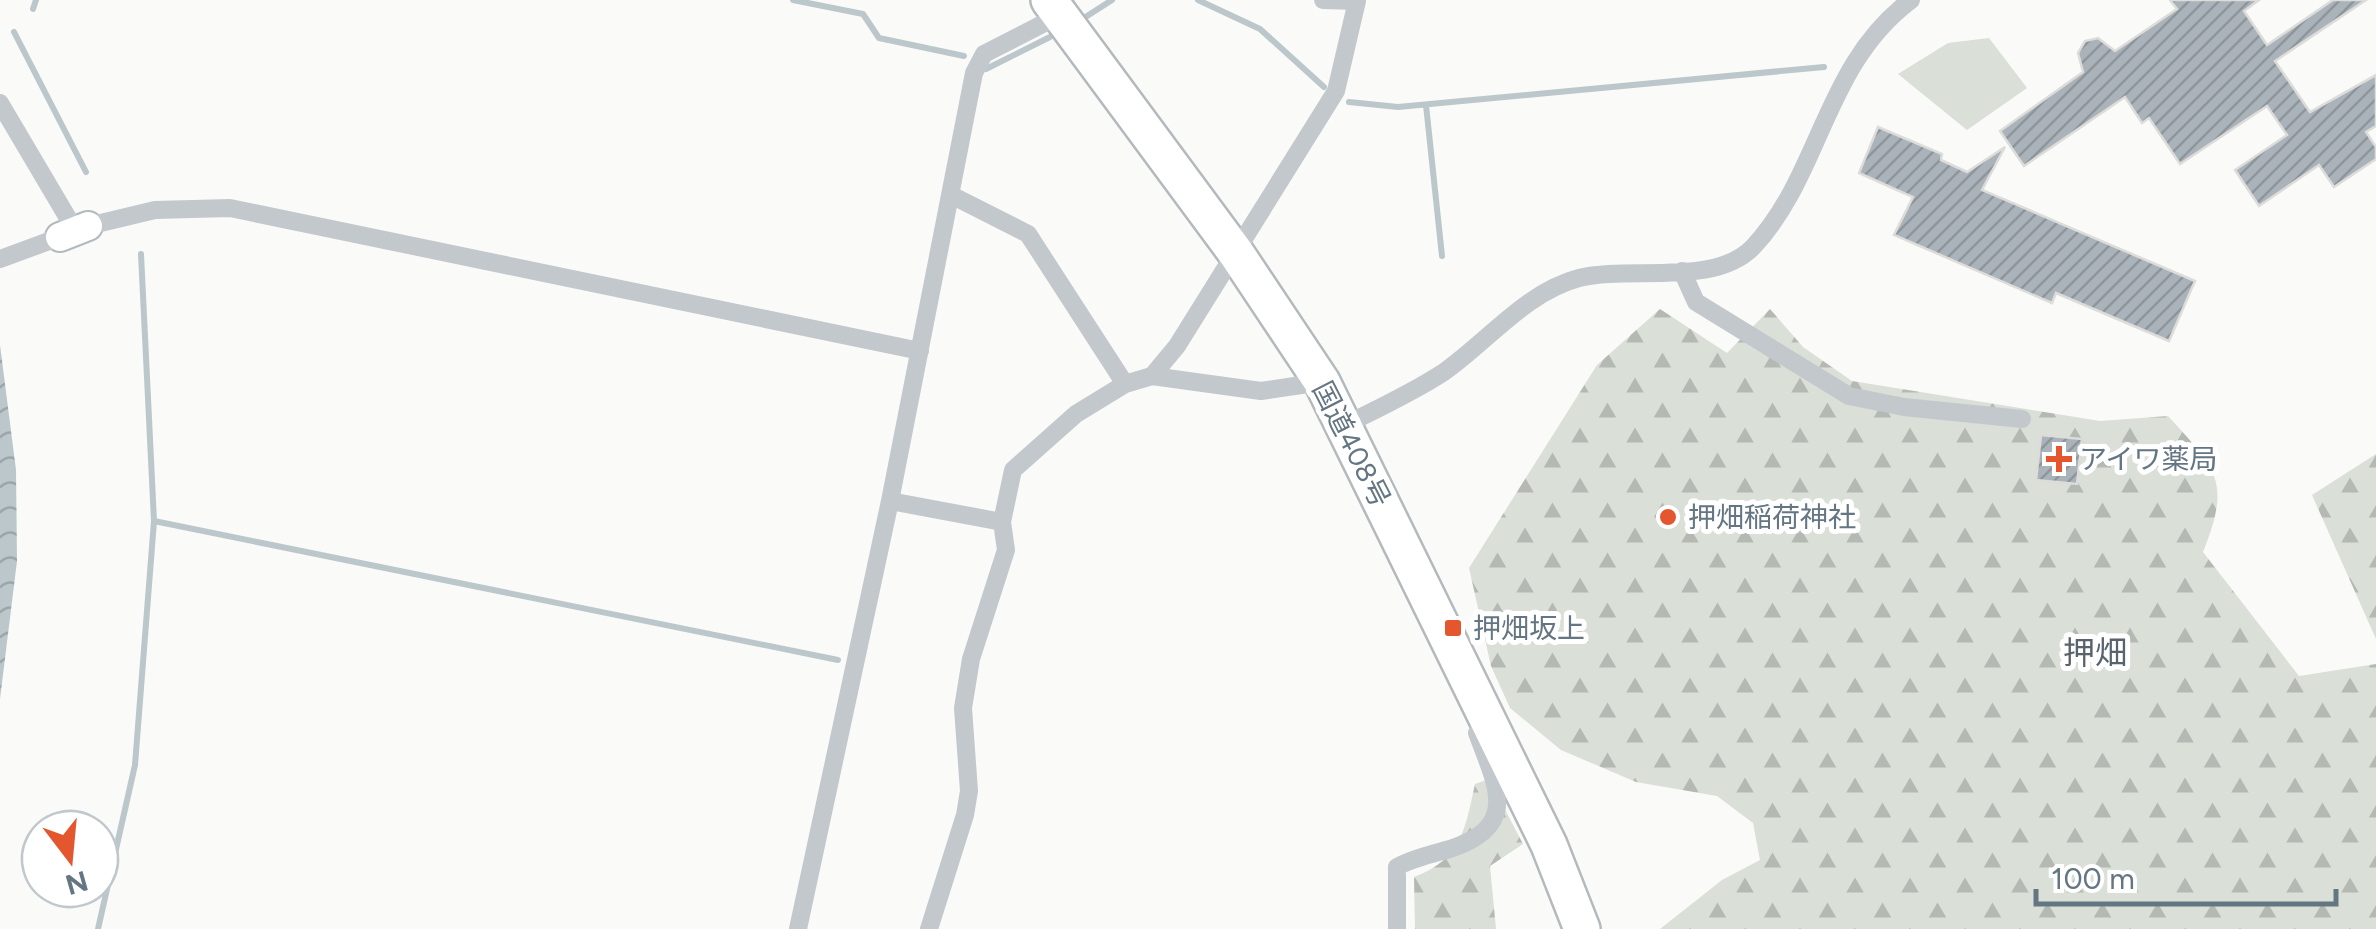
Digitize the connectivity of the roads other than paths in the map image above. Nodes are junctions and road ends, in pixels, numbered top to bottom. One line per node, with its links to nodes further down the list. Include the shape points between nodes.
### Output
1 (1323, 0): 7 (street, via 1357,0 1336,92)
2 (1911, 0): 9 (street, via 1880,23 1852,64 1797,180 1752,247 1737,260)
3 (1055, 8): 5 (street, via 984,54 974,73); 7 (highway, 国道408号)
4 (0, 103): 6 (street)
5 (953, 196): 10 (street); 13 (street, via 1028,234)
6 (74, 231): 8 (street); 10 (street, via 156,210 230,208)
7 (1236, 253): 11 (street); 12 (highway, 国道408号)
8 (0, 259)
9 (1682, 272): 14 (street, via 1696,302 1849,396); 15 (street, via 1613,270 1546,289 1445,371)
10 (920, 351): 16 (street)
11 (1152, 376): 12 (street, via 1261,391); 13 (street)
12 (1322, 382): 15 (highway, 国道408号)
13 (1125, 384): 17 (street, via 1076,414 1012,470)
14 (2022, 419)
15 (1344, 426): 18 (highway, 国道408号)
16 (890, 501): 17 (street); 19 (street)
17 (1002, 522): 20 (street, via 1002,572 971,659 962,708 965,815)
18 (1437, 622): 21 (street, via 1500,808 1487,830 1468,842 1397,867); 22 (highway, 国道408号, via 1549,845)
19 (798, 929)
20 (929, 929)
21 (1397, 929)
22 (1582, 929)

